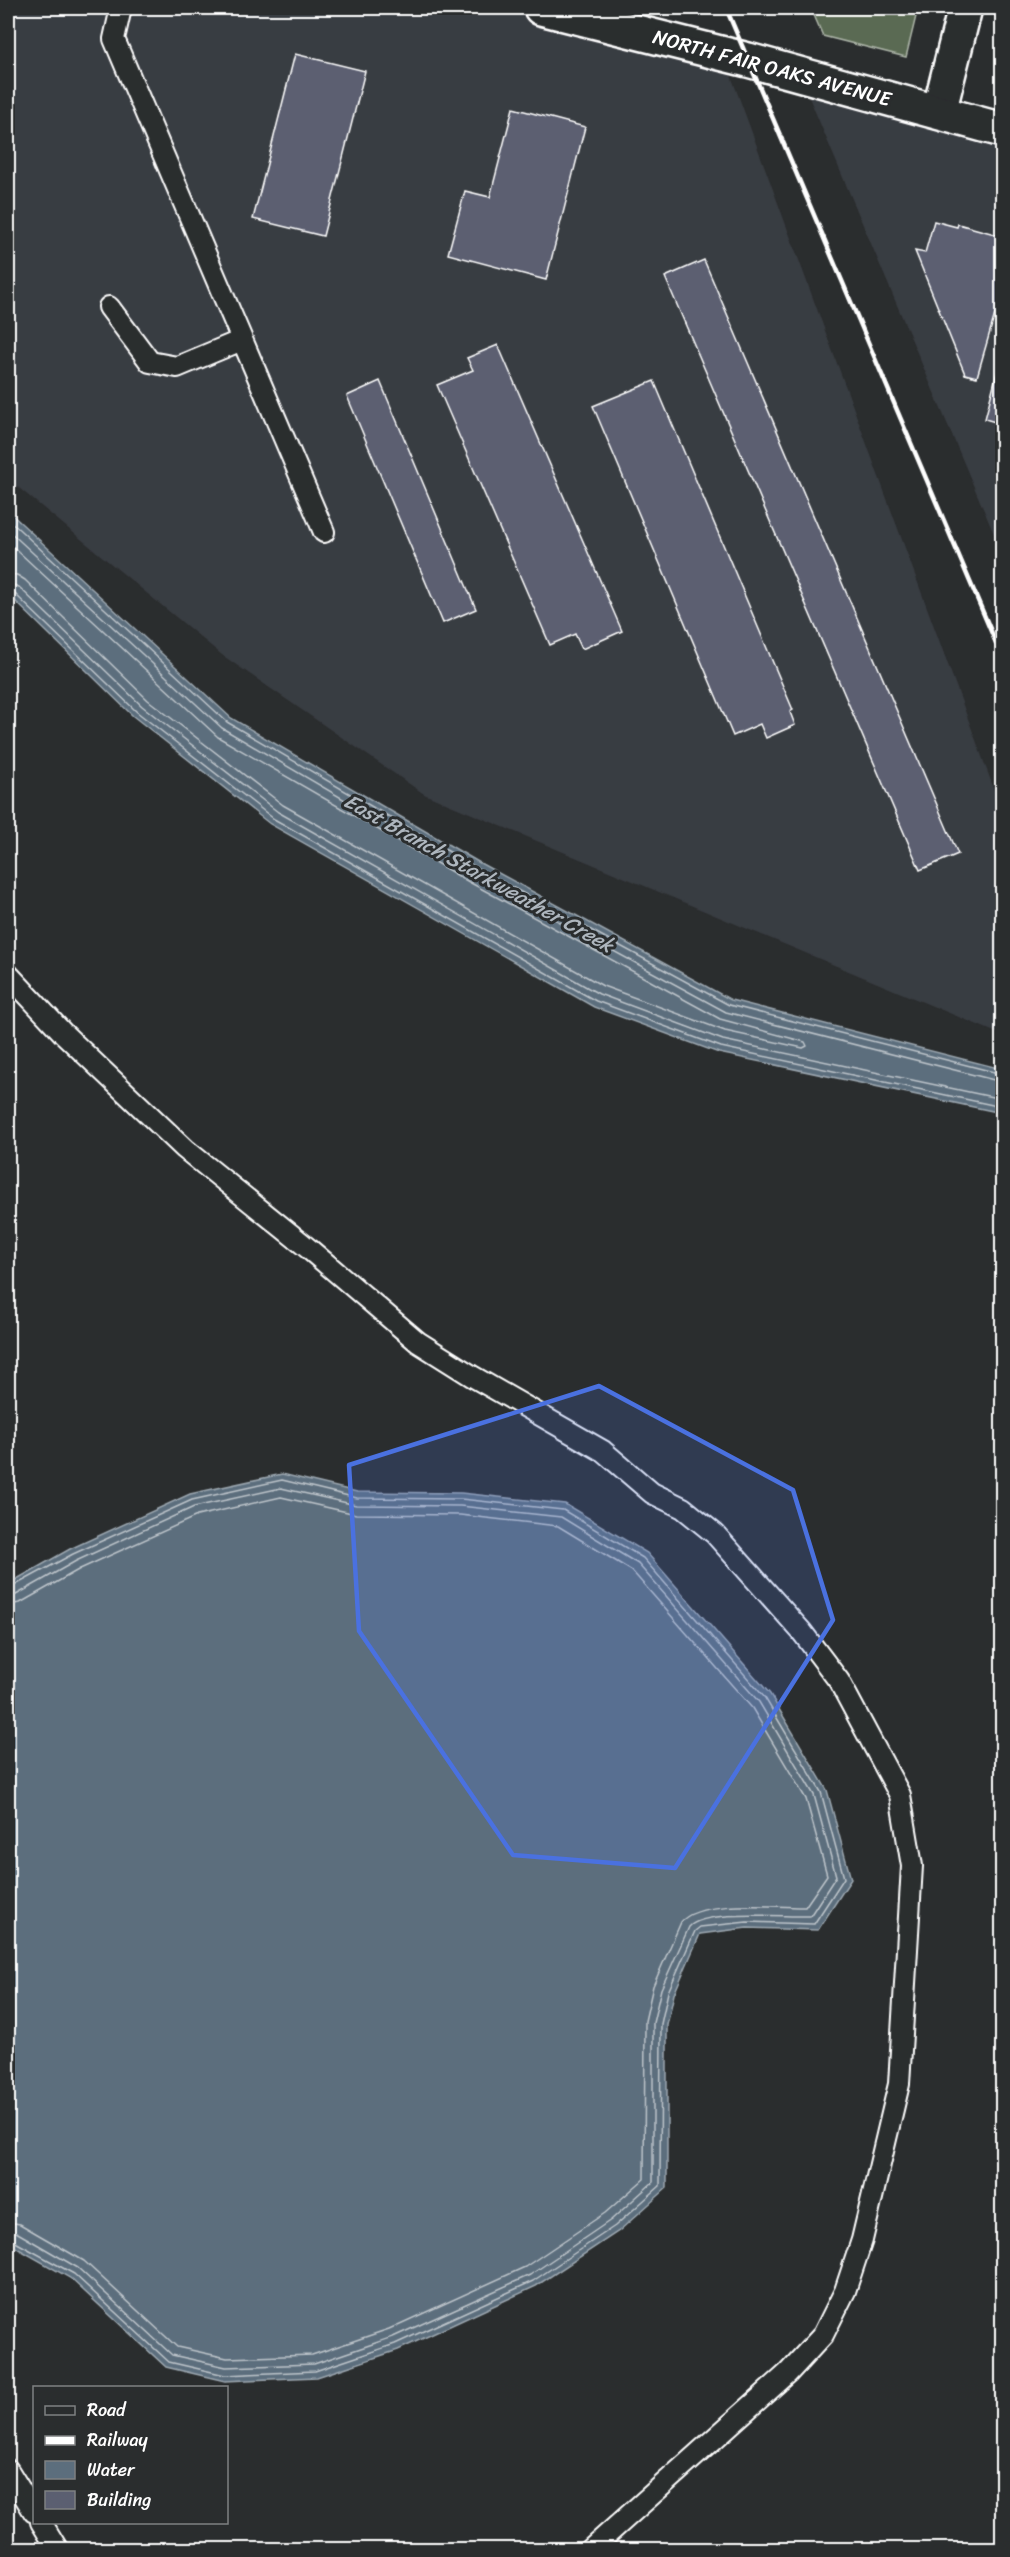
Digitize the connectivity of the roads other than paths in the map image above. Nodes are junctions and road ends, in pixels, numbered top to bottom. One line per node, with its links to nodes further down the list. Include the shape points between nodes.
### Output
1 (121, 8): 7 (lane, via 114,39)
2 (541, 8): 4 (street, NORTH FAIR OAKS AVENUE)
3 (965, 8): 4 (street)
4 (939, 112): 5 (street, NORTH FAIR OAKS AVENUE)
5 (1002, 130)
6 (109, 307): 7 (lane, via 150,362 177,367)
7 (242, 340): 8 (lane)
8 (324, 532)
9 (8, 974): 14 (lane, via 63,1034 185,1149 418,1342 603,1451 651,1493 683,1508 715,1534 802,1632 839,1681 900,1795 912,1866 899,2084 862,2240 845,2291 823,2335 788,2373)
10 (8, 2470): 11 (lane)
11 (33, 2510)
12 (42, 2524): 13 (lane)
13 (58, 2550)
14 (590, 2550)

